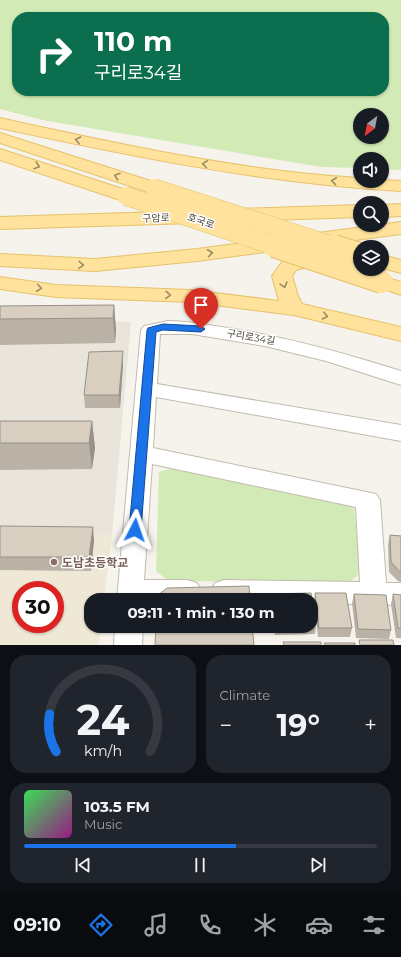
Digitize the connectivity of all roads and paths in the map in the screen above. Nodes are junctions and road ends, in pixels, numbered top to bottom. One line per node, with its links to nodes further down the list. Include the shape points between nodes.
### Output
1 (0, 123): 4 (main road, one-way to 1, via 291,177 169,159)
2 (0, 138): 11 (main road, 호국로, one-way to 2, bridge)
3 (0, 154): 16 (main road, 호국로, one-way to 16, bridge)
4 (401, 186)
5 (401, 210): 7 (main road)
6 (353, 211): 8 (main road, 구암로)
7 (389, 211)
8 (0, 223)
9 (401, 228): 12 (main road, one-way to 9, via 95,265 196,255)
10 (401, 236): 17 (main road, one-way to 17, via 289,266 282,276 287,296)
11 (353, 252)
12 (0, 260)
13 (389, 263): 14 (main road)
14 (401, 267)
15 (0, 283): 17 (main road, one-way to 17, via 56,291 191,296)
16 (392, 286)
17 (294, 309): 18 (main road, one-way to 18)
18 (401, 334)
19 (401, 378): 20 (street, 구리로34길, via 343,358 253,337 188,327 163,327 151,330)
20 (147, 389): 21 (street); 22 (street, 구리로34길)
21 (401, 433)
22 (141, 454): 23 (street, 구리로34길); 25 (street, via 368,500)
23 (130, 593)
24 (318, 593): 25 (street)
25 (374, 593): 26 (street)
26 (401, 594)
27 (129, 633): 28 (street)
28 (128, 645)

